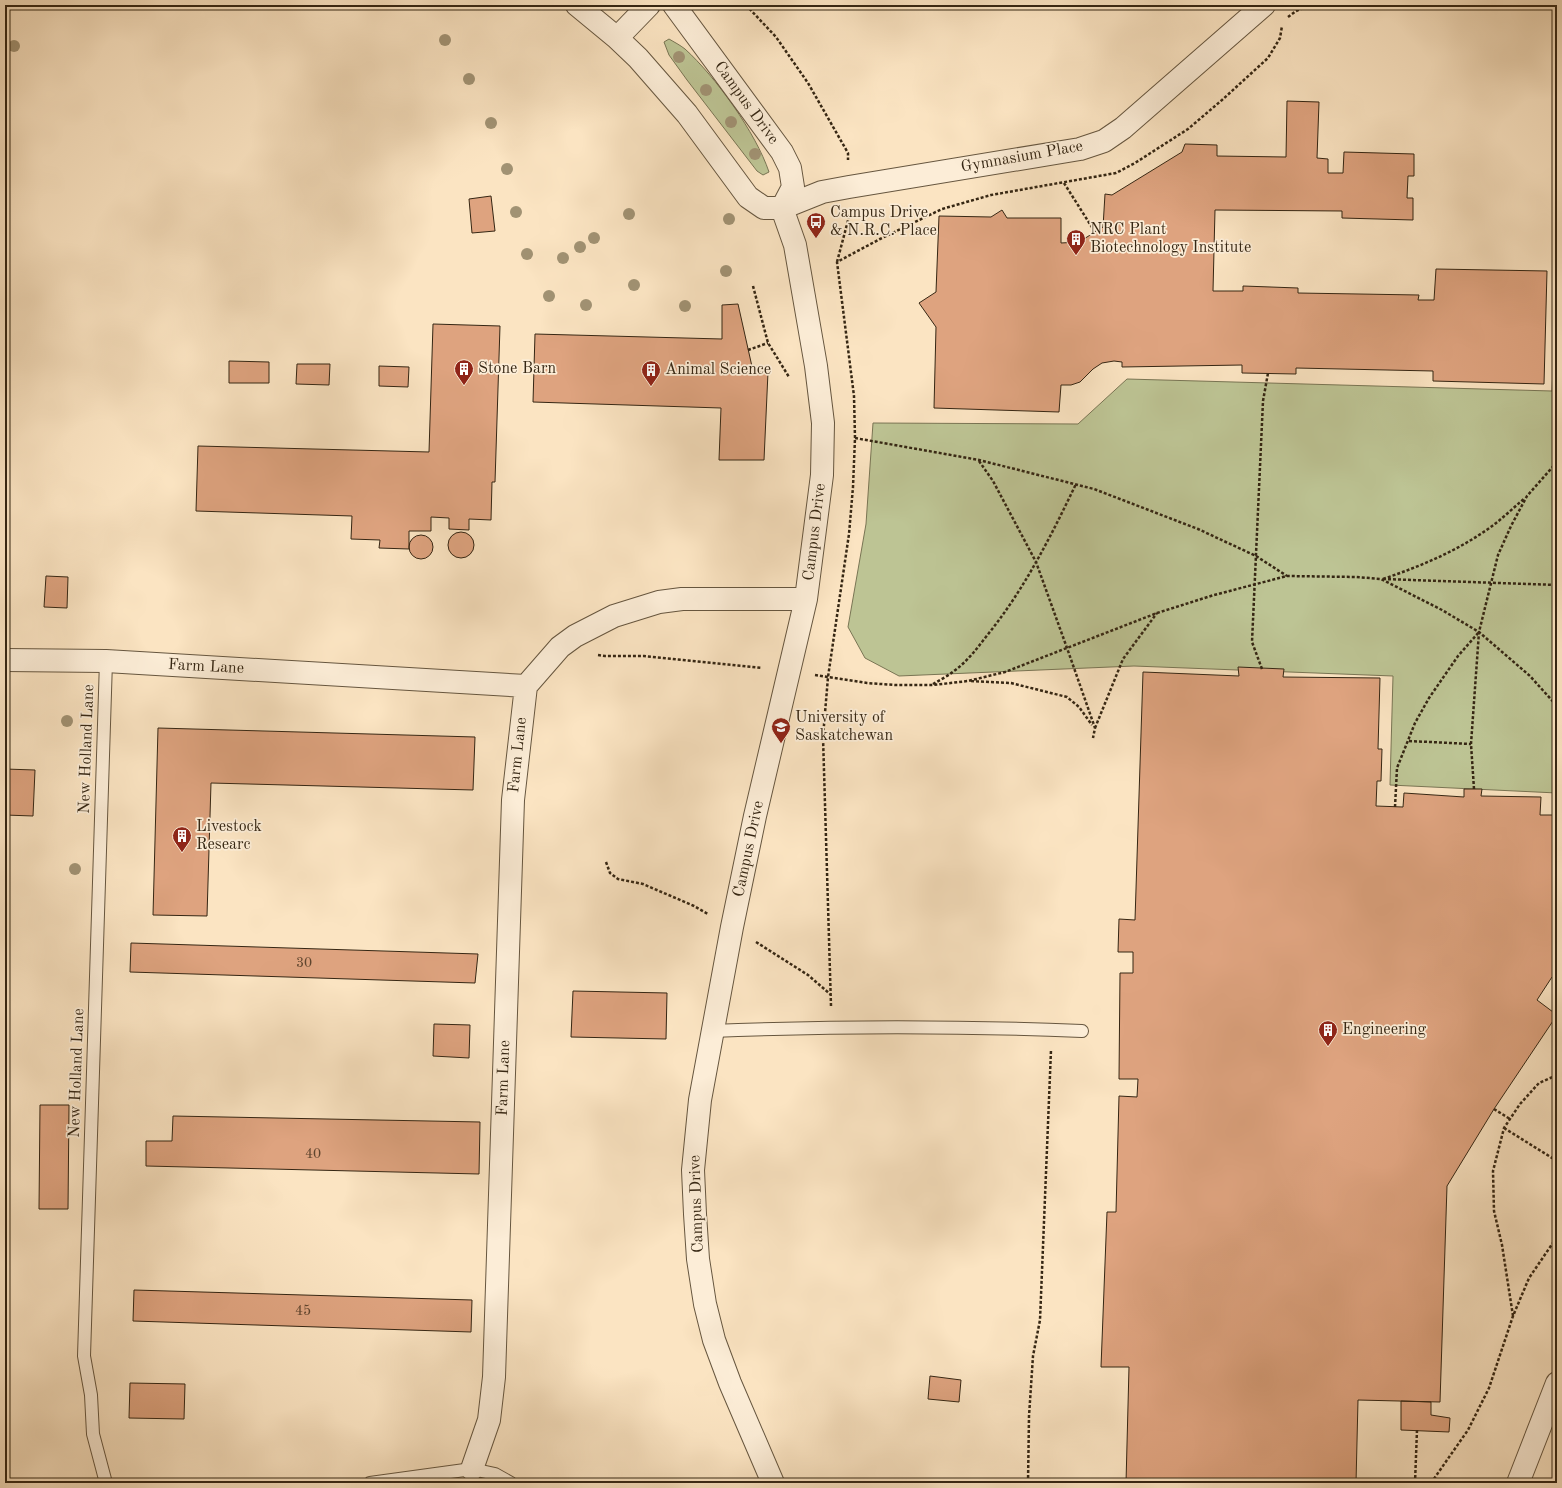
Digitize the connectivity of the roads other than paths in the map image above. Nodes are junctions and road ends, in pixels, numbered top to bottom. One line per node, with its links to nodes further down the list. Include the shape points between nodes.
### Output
1 (577, 5): 5 (street)
2 (649, 5): 5 (street)
3 (674, 5): 6 (street, Campus Drive, via 777,146 790,168 793,187)
4 (1264, 5): 6 (street, Gymnasium Place, via 1123,128 1104,141 1080,149 822,192)
5 (617, 38): 6 (street, via 682,108 748,197 764,208)
6 (782, 208): 7 (street, Campus Drive, via 796,252 823,423 822,475)
7 (806, 599): 10 (street, via 682,599 659,602 614,616 574,636 560,647); 11 (street, Campus Drive, via 754,823)
8 (5, 660): 9 (street, Farm Lane)
9 (106, 662): 10 (street, Farm Lane); 15 (lane, New Holland Lane, via 84,1356 94,1434)
10 (526, 686): 14 (street, Farm Lane, via 513,800 494,1377 489,1420)
11 (712, 1031): 12 (lane, via 832,1027); 18 (street, Campus Drive, via 700,1100 693,1170 698,1259 714,1340)
12 (1082, 1031)
13 (1557, 1383): 19 (street)
14 (472, 1469): 16 (lane); 17 (lane, via 495,1474)
15 (106, 1483)
16 (370, 1483)
17 (511, 1483)
18 (773, 1483)
19 (1518, 1483)

